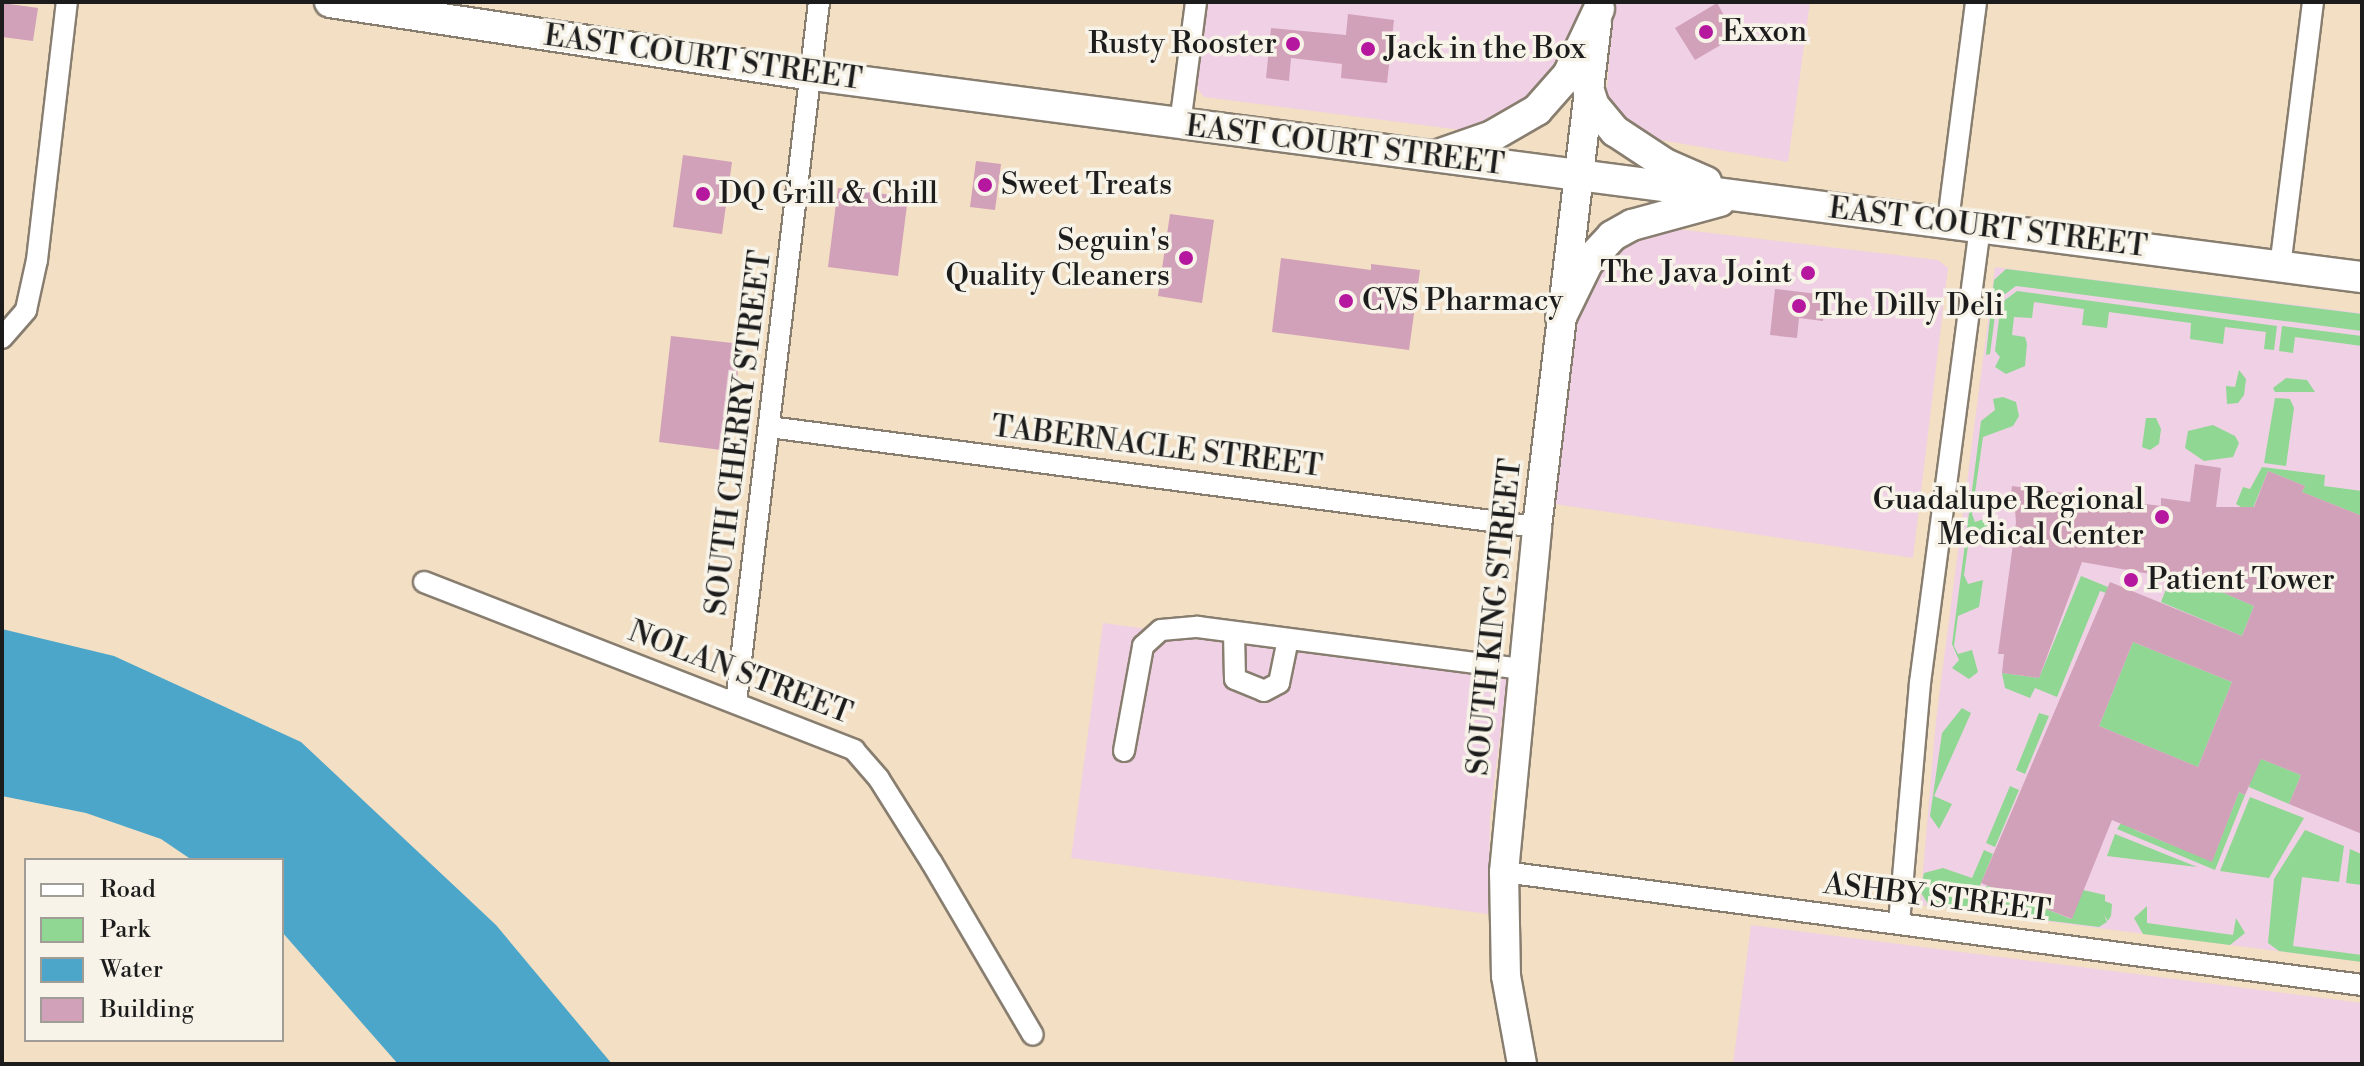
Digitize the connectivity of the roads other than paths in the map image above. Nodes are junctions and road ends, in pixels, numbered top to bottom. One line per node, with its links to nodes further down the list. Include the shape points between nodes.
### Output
1 (67, 2): 19 (street, via 39,249 26,310)
2 (330, 2): 8 (main road, EAST COURT STREET)
3 (819, 2): 8 (street, SOUTH CHERRY STREET)
4 (1196, 2): 10 (street)
5 (1976, 2): 14 (street)
6 (2313, 2): 16 (street)
7 (1599, 6): 9 (main road, SOUTH KING STREET); 11 (main road, via 1568,75 1537,110 1492,136)
8 (812, 75): 10 (main road, EAST COURT STREET); 20 (street, SOUTH CHERRY STREET)
9 (1588, 88): 12 (main road, SOUTH KING STREET); 13 (main road, via 1605,121 1634,145)
10 (1180, 124): 11 (main road, EAST COURT STREET)
11 (1431, 157): 12 (main road, EAST COURT STREET)
12 (1577, 176): 13 (main road, EAST COURT STREET); 18 (main road, SOUTH KING STREET)
13 (1742, 197): 14 (main road, EAST COURT STREET); 18 (main road, via 1632,225 1612,236 1588,262)
14 (1948, 221): 15 (main road, EAST COURT STREET)
15 (1980, 225): 16 (main road, EAST COURT STREET); 29 (street, via 1920,683)
16 (2280, 267): 17 (main road, EAST COURT STREET)
17 (2362, 277)
18 (1561, 317): 21 (main road, SOUTH KING STREET)
19 (2, 338)
20 (769, 427): 21 (street, TABERNACLE STREET); 26 (street, SOUTH CHERRY STREET)
21 (1537, 527): 25 (main road, SOUTH KING STREET)
22 (424, 582): 26 (street, NOLAN STREET)
23 (1234, 632): 24 (street); 24 (street, via 1235,679 1264,691 1279,683); 27 (street, via 1161,630 1143,646)
24 (1288, 639): 25 (street)
25 (1522, 669): 28 (main road, SOUTH KING STREET)
26 (736, 702): 31 (street, NOLAN STREET, via 854,750 887,791)
27 (1124, 751)
28 (1504, 872): 29 (street, ASHBY STREET); 32 (main road, SOUTH KING STREET, via 1506,976)
29 (1899, 923): 30 (street, ASHBY STREET)
30 (2362, 985)
31 (1033, 1035)
32 (1522, 1064)

